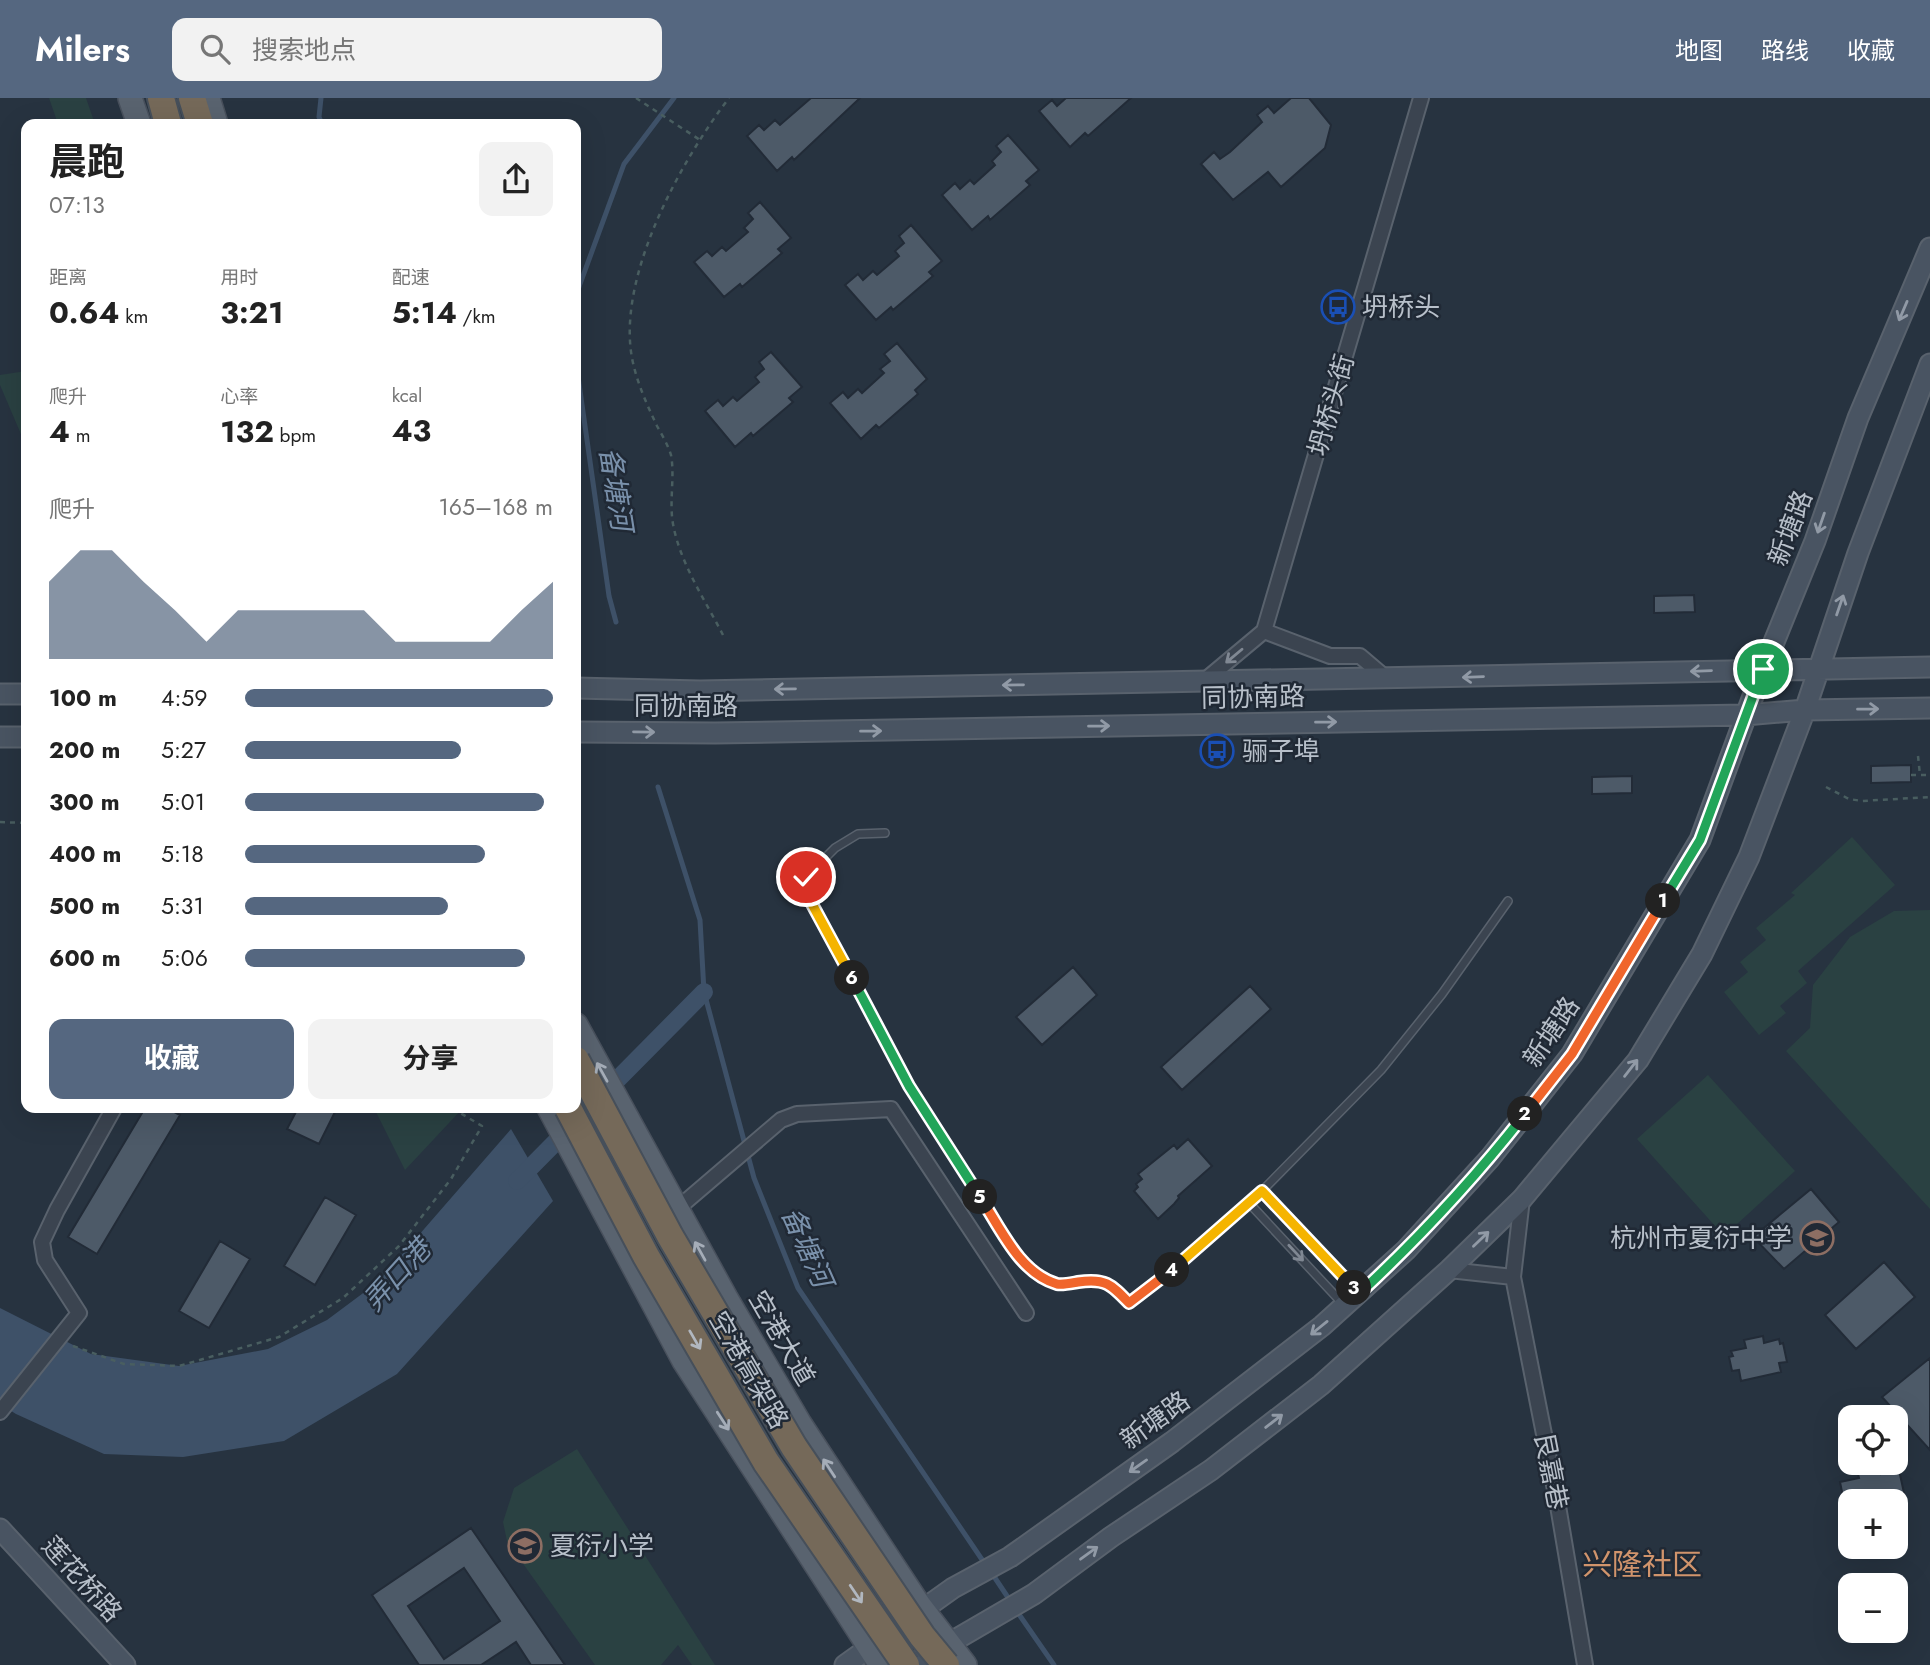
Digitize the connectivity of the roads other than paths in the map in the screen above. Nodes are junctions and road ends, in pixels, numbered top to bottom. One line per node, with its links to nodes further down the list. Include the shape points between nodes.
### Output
1 (130, 98): 6 (main road)
2 (161, 98): 7 (highway)
3 (192, 98): 8 (highway)
4 (208, 98): 9 (main road)
5 (1421, 98): 12 (street, 坍桥头街)
6 (136, 119)
7 (167, 119)
8 (198, 119)
9 (214, 119)
10 (1930, 248): 14 (main road, 新塘路, one-way to 14, via 1858,418)
11 (1930, 365): 15 (main road, one-way to 11)
12 (1265, 631): 16 (street, via 1330,656 1360,656); 17 (street, one-way to 17)
13 (1930, 667): 15 (main road, 同协南路)
14 (1763, 669): 15 (main road, 同协南路); 16 (main road, 同协南路, one-way to 16); 23 (main road, 新塘路)
15 (1818, 669): 22 (main road)
16 (1387, 679): 17 (main road, 同协南路)
17 (1203, 682): 18 (main road, 同协南路, one-way to 18, via 700,691)
18 (581, 688)
19 (0, 694): 20 (main road)
20 (21, 694)
21 (1930, 708): 22 (main road, 同协南路, one-way to 21)
22 (1805, 710): 23 (main road, 同协南路); 35 (main road, one-way to 22, via 1638,1060 1702,954 1749,857)
23 (1745, 715): 24 (main road, 同协南路, one-way to 23); 40 (main road, 新塘路, via 1700,840 1572,1054 1490,1158 1406,1250)
24 (581, 732)
25 (0, 737): 26 (main road)
26 (21, 737)
27 (885, 833): 36 (lane, via 858,834 835,848 806,877 805,891 909,1086 1020,1260 1059,1284 1098,1279 1129,1303)
28 (1508, 901): 34 (lane, via 1442,995 1381,1070)
29 (581, 1035): 37 (main road, 空港大道, one-way to 29)
30 (581, 1069): 45 (highway, 空港高架路, bridge, via 670,1236 794,1447 922,1636)
31 (111, 1113): 42 (street, via 42,1242 45,1260 79,1313)
32 (551, 1113): 46 (main road, one-way to 46, via 684,1361)
33 (571, 1113): 49 (highway, 空港高架路, one-way to 49, bridge, via 646,1256 766,1462)
34 (1262, 1191): 36 (lane); 40 (lane)
35 (1522, 1199): 38 (main road, one-way to 35); 39 (street, 艮嘉巷)
36 (1249, 1202): 40 (lane, one-way to 40)
37 (677, 1209): 41 (street, via 780,1120 797,1114 891,1109); 44 (main road, 空港大道, one-way to 37, via 800,1424)
38 (1449, 1270): 39 (street); 45 (main road, one-way to 38, via 1211,1470 1321,1385)
39 (1513, 1277): 52 (street, 艮嘉巷)
40 (1352, 1300): 44 (main road, 新塘路, one-way to 44, via 1172,1441 1010,1557)
41 (1026, 1313)
42 (0, 1412)
43 (0, 1529): 47 (main road, 莲花桥路)
44 (923, 1610): 45 (main road, 空港大道); 46 (main road, 新塘路)
45 (947, 1654): 50 (main road); 51 (main road, 空港大道)
46 (875, 1657): 48 (main road, 新塘路)
47 (125, 1665)
48 (845, 1665)
49 (906, 1665)
50 (912, 1665)
51 (965, 1665)
52 (1585, 1665)

